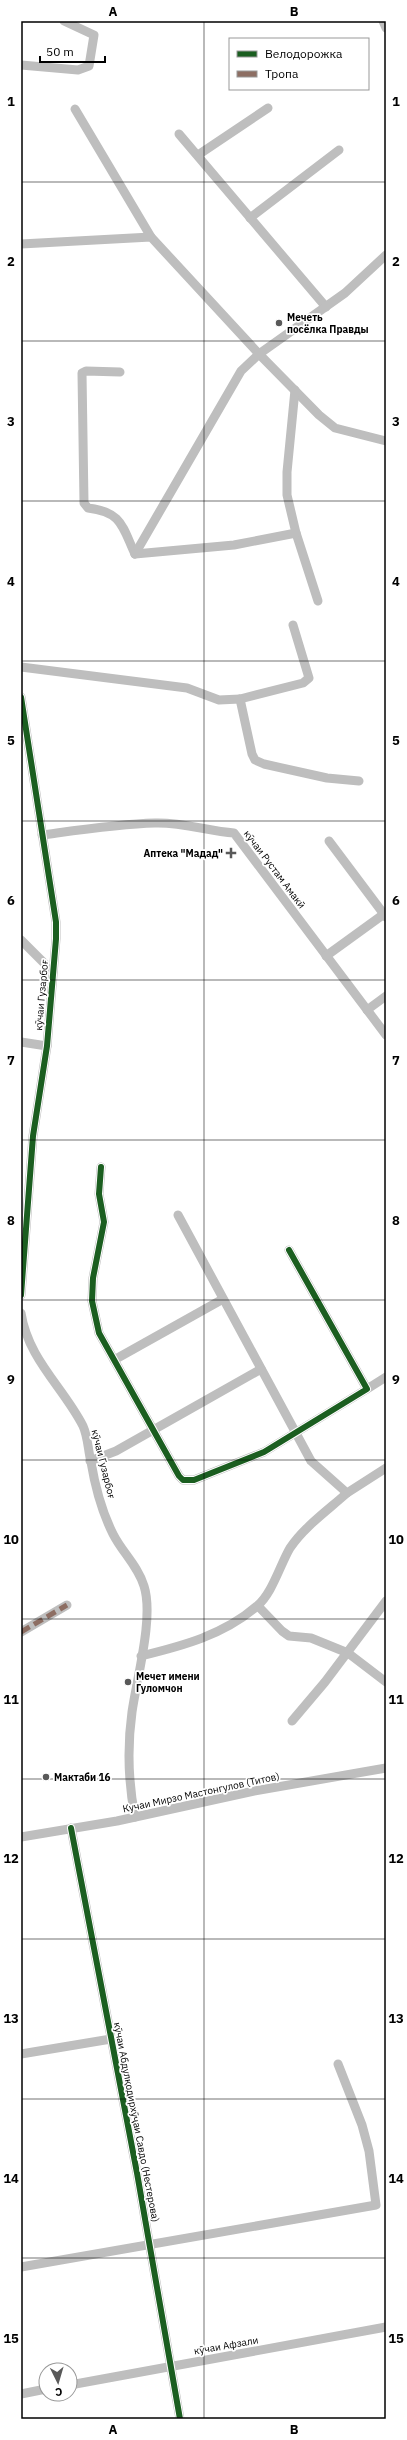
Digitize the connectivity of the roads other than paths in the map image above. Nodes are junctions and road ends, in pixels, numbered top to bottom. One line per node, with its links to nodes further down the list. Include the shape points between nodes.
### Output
1 (64, 21): 4 (street, via 94,35 89,66 78,70)
2 (383, 21): 3 (street)
3 (386, 28)
4 (21, 65)
5 (268, 108): 9 (street)
6 (75, 109): 11 (street)
7 (179, 134): 9 (street)
8 (339, 150): 10 (street)
9 (198, 155): 10 (street)
10 (250, 218): 14 (street)
11 (151, 237): 12 (street); 15 (street)
12 (21, 244)
13 (386, 255): 14 (street)
14 (326, 307): 15 (street)
15 (259, 354): 17 (street); 20 (street, via 241,371)
16 (120, 372): 20 (street, via 82,373 84,503 88,508 104,510 114,515)
17 (295, 390): 18 (street, via 335,428); 19 (street, via 287,488)
18 (386, 441)
19 (296, 533): 20 (street, via 234,545); 21 (street)
20 (135, 554)
21 (318, 601)
22 (293, 625): 25 (street, via 309,678 303,683)
23 (21, 667): 25 (street, via 186,688 219,700)
24 (21, 697): 27 (street, кӯчаи Гузарбоғ)
25 (240, 699): 26 (street, via 252,754 256,760 327,778)
26 (359, 782)
27 (42, 835): 31 (street, кӯчаи Рустам Амакӣ, via 156,823 187,824 210,831 234,833); 32 (street, кӯчаи Гузарбоғ, via 56,922)
28 (329, 841): 29 (street)
29 (385, 916): 31 (street)
30 (21, 940): 32 (street)
31 (326, 956): 34 (street, кӯчаи Рустам Амакӣ)
32 (53, 972): 37 (street, кӯчаи Гузарбоғ)
33 (386, 996): 34 (street)
34 (367, 1010): 35 (street, кӯчаи Рустам Амакӣ)
35 (386, 1035)
36 (21, 1042): 37 (street)
37 (47, 1046): 41 (street, кӯчаи Гузарбоғ, via 32,1136)
38 (101, 1167): 44 (street, via 100,1194 104,1222 93,1278 92,1301 99,1333)
39 (178, 1215): 42 (street)
40 (289, 1250): 47 (street)
41 (21, 1295)
42 (223, 1299): 44 (street); 45 (street)
43 (21, 1313): 50 (street, кӯчаи Гузарбоғ, via 27,1340 35,1357 83,1426)
44 (114, 1360): 48 (street)
45 (261, 1369): 48 (street); 49 (street)
46 (386, 1377): 47 (street)
47 (367, 1389): 49 (street)
48 (154, 1428): 49 (street, via 179,1476 188,1481 264,1452); 50 (street, via 116,1451)
49 (295, 1433): 52 (street, via 311,1461)
50 (90, 1460): 58 (street, кӯчаи Гузарбоғ, via 97,1491 113,1534 144,1585 147,1609)
51 (386, 1468): 52 (street)
52 (347, 1493): 55 (street, via 318,1518 291,1548)
53 (386, 1602): 57 (street)
54 (67, 1605): 56 (street)
55 (258, 1606): 57 (street, via 289,1636 311,1638); 58 (street, via 230,1626 193,1643)
56 (21, 1632)
57 (348, 1652): 59 (street); 60 (street)
58 (141, 1656): 62 (street, кӯчаи Гузарбоғ, via 128,1757 130,1788)
59 (386, 1682)
60 (292, 1721)
61 (386, 1768): 62 (street, Кучаи Мирзо Мастонгулов (Титов), via 268,1788)
62 (136, 1817): 63 (street, Кучаи Мирзо Мастонгулов (Титов))
63 (71, 1828): 64 (street, Кучаи Мирзо Мастонгулов (Титов)); 65 (street, кӯчаи Абдулқодирхӯҷаи Савдо (Нестерова))
64 (21, 1837)
65 (111, 2039): 66 (street); 68 (street, кӯчаи Абдулқодирхӯҷаи Савдо (Нестерова))
66 (21, 2054)
67 (338, 2064): 68 (street, via 362,2125 369,2151 376,2205)
68 (150, 2244): 69 (street); 71 (street, кӯчаи Абдулқодирхӯҷаи Савдо (Нестерова))
69 (21, 2267)
70 (386, 2326): 71 (street, кӯчаи Афзали)
71 (171, 2366): 72 (street, кӯчаи Афзали); 75 (street, кӯчаи Абдулқодирхӯҷаи Савдо (Нестерова))
72 (78, 2383)
73 (38, 2391): 74 (street)
74 (21, 2394)
75 (180, 2419)

